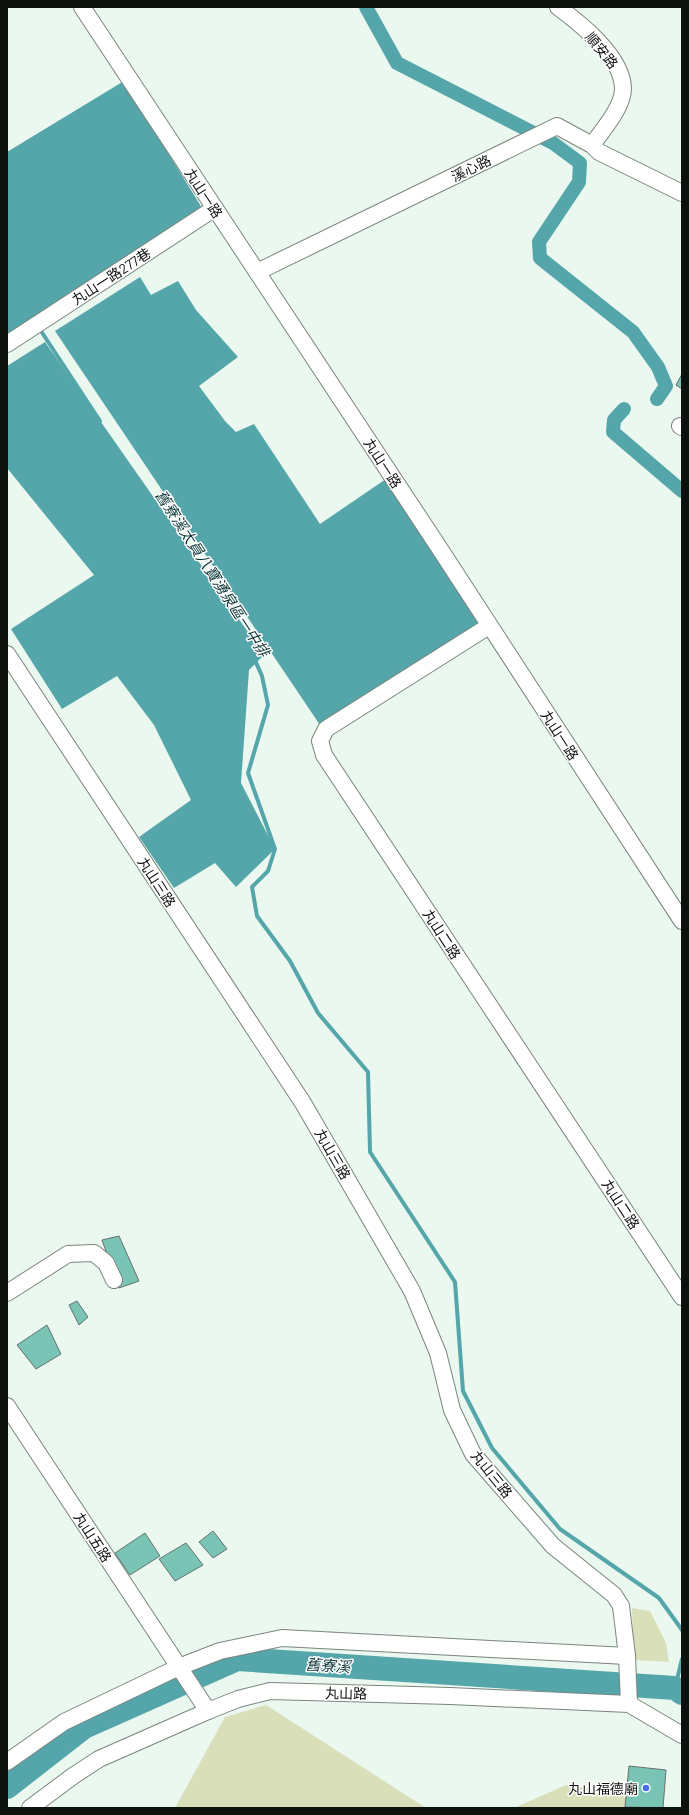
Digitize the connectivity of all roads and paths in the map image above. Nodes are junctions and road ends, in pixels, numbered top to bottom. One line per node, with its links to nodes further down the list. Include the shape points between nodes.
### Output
1 (82, 7): 5 (street, 丸山一路)
2 (558, 7): 3 (street, 順安路, via 581,24 611,57 620,71 623,90 617,110)
3 (592, 145): 4 (street, 溪心路, via 599,152); 6 (street, 溪心路, via 557,126)
4 (682, 193)
5 (215, 208): 6 (street, 丸山一路); 7 (street, 丸山一路277巷)
6 (257, 272): 8 (street, 丸山一路)
7 (7, 344)
8 (489, 626): 10 (street, 丸山一路); 13 (street, 丸山二路, via 326,729 320,741 324,755)
9 (7, 654): 15 (street, 丸山三路, via 303,1103 412,1291 438,1353 452,1410 473,1454 552,1546 614,1595 621,1606)
10 (682, 920)
11 (114, 1280): 12 (street, via 106,1263 94,1253 68,1254)
12 (7, 1293)
13 (682, 1297)
14 (7, 1406): 16 (street, 丸山五路)
15 (627, 1656): 16 (street, via 282,1638 220,1650); 17 (street, 丸山三路)
16 (179, 1668): 18 (street, 丸山五路); 20 (street, via 64,1722)
17 (629, 1704): 18 (street, 丸山路, via 270,1691); 19 (street, 丸山路)
18 (207, 1710): 21 (street, 丸山路, via 99,1759)
19 (682, 1735)
20 (7, 1762)
21 (30, 1808)

